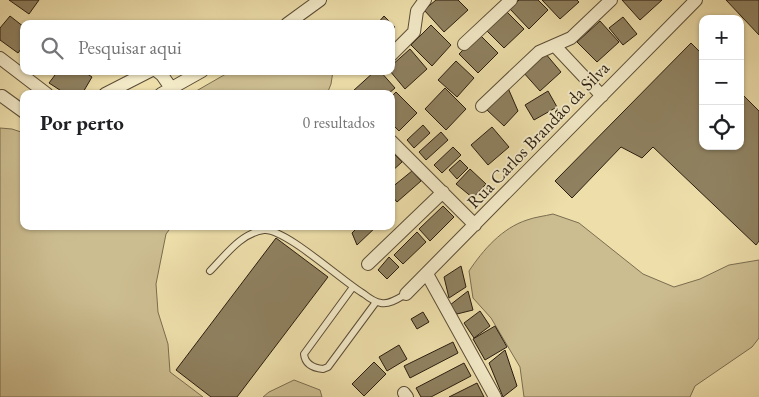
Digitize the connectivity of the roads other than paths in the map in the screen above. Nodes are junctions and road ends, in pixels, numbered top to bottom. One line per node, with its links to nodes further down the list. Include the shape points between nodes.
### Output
1 (320, 0): 6 (street)
2 (425, 0): 9 (street, via 417,11 414,32)
3 (511, 0): 7 (street)
4 (611, 0): 8 (street, via 571,38)
5 (696, 0): 21 (street, Rua Carlos Brandão da Silva)
6 (292, 20)
7 (464, 44)
8 (555, 46): 21 (street); 22 (street, via 539,52)
9 (395, 51)
10 (0, 58): 11 (street)
11 (20, 74)
12 (22, 75): 16 (street)
13 (142, 75): 17 (street)
14 (162, 75): 18 (street)
15 (195, 75): 19 (street)
16 (41, 90)
17 (113, 90)
18 (166, 90)
19 (168, 90)
20 (1, 94): 23 (street)
21 (602, 96): 26 (street, Rua Carlos Brandão da Silva)
22 (482, 106)
23 (20, 109)
24 (395, 145): 25 (street)
25 (442, 192): 26 (street); 27 (street)
26 (475, 225): 29 (street, Rua Carlos Brandão da Silva)
27 (368, 264)
28 (210, 272): 30 (lane, via 232,247 247,236 265,230 295,244)
29 (427, 274): 31 (street, Rua Carlos Brandão da Silva); 33 (street)
30 (353, 288): 32 (lane); 32 (lane, via 304,354 310,365 323,369 328,367)
31 (406, 294): 32 (lane, via 395,301)
32 (376, 302)
33 (495, 397)

